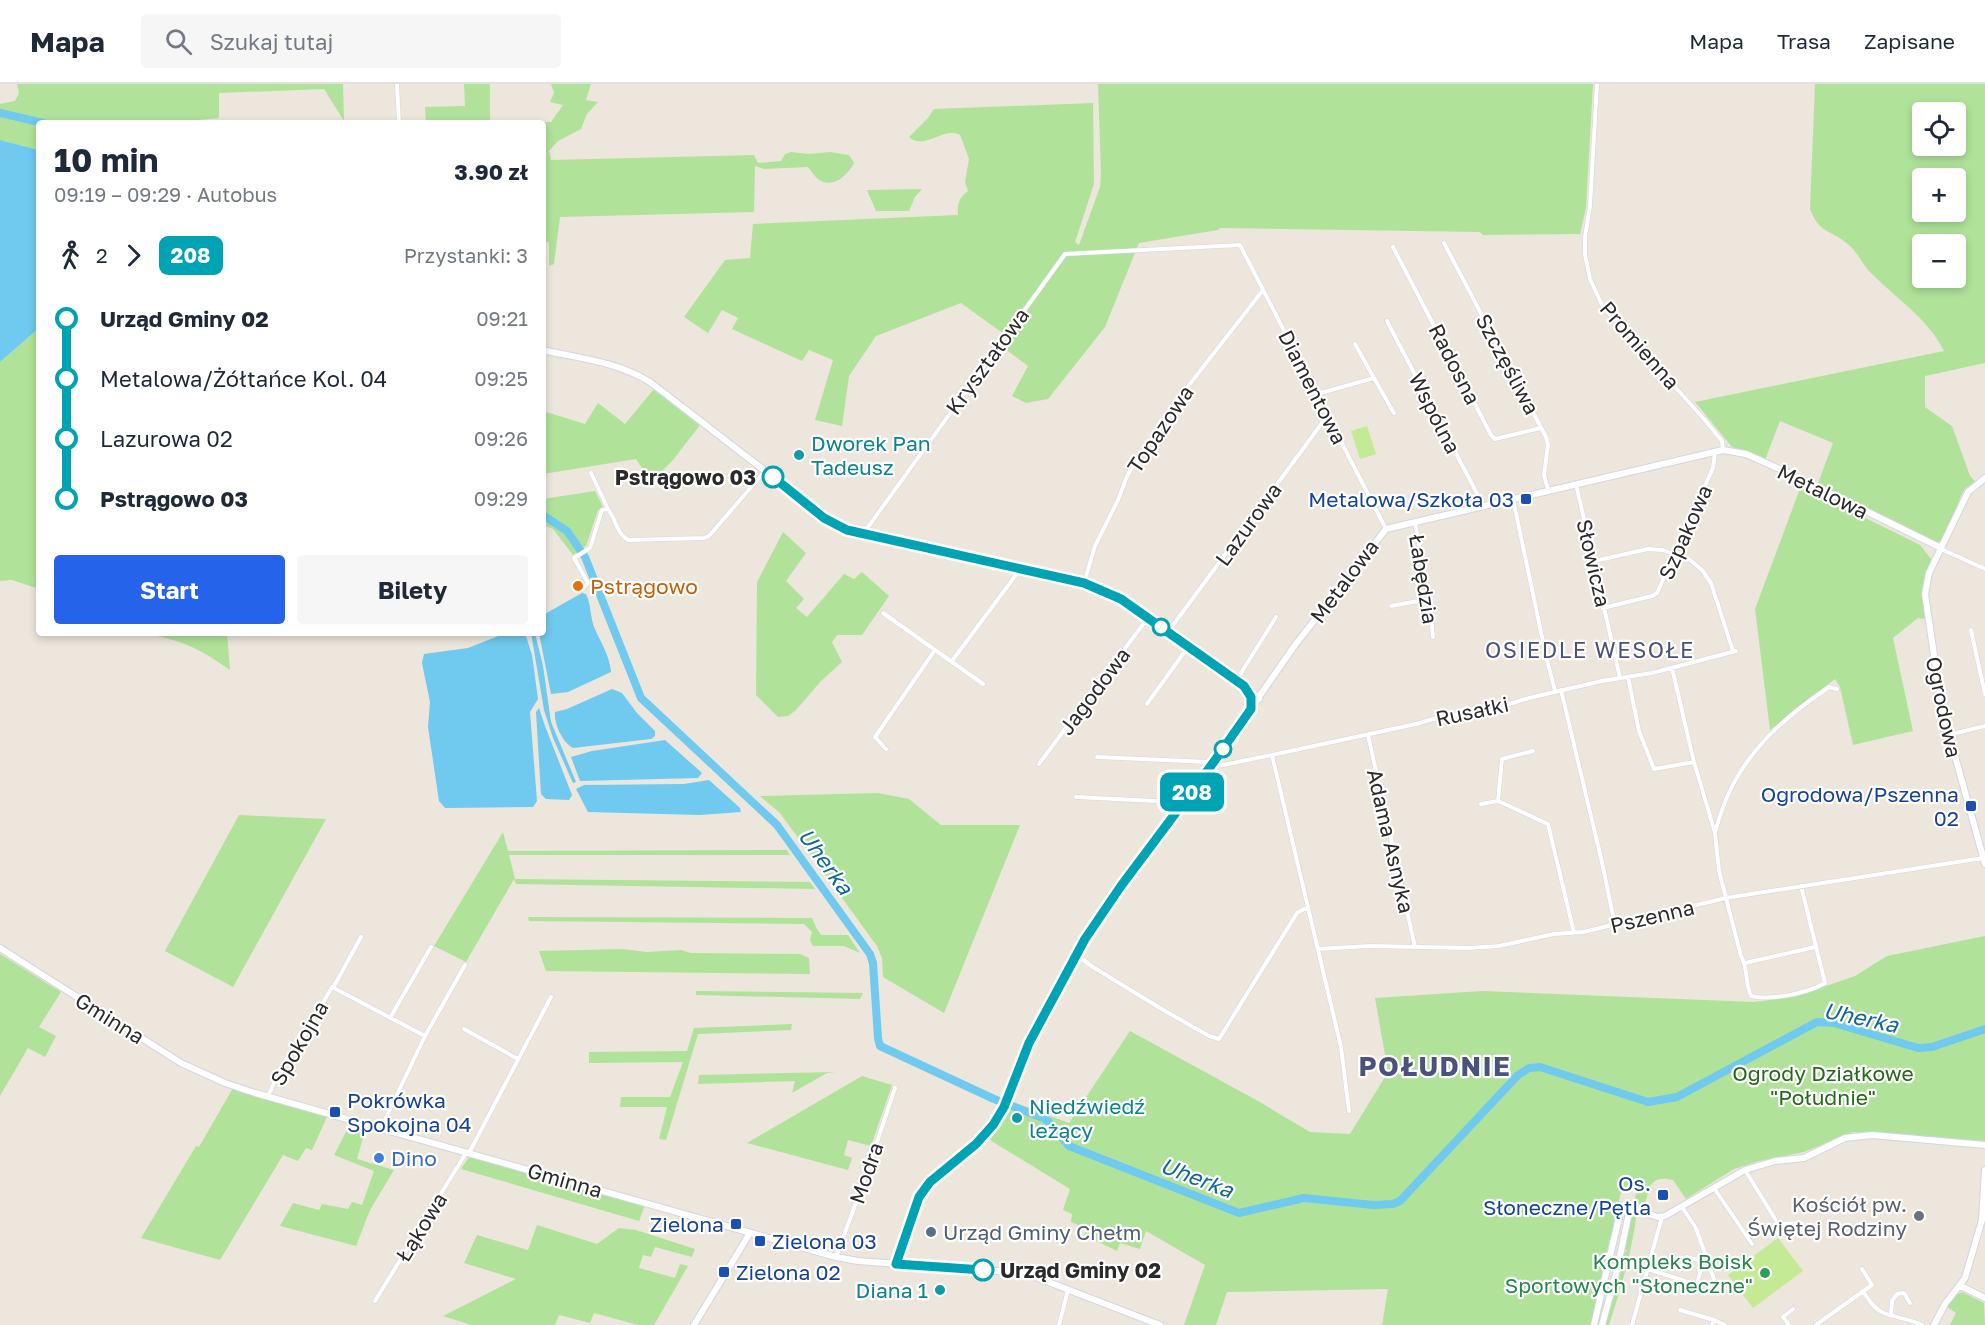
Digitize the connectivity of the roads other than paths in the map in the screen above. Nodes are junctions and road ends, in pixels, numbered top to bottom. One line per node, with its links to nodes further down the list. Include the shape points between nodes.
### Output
1 (397, 84): 3 (street)
2 (1597, 84): 16 (street, Promienna, via 1585,237 1590,279 1603,307 1681,391 1722,441)
3 (399, 120)
4 (1444, 243): 15 (street, Szczęśliwa)
5 (1394, 247): 15 (street, Radosna, via 1491,435 1495,439)
6 (1074, 252): 7 (street, Diamentowa, via 1240,245); 28 (street, Kryształowa, via 1065,254 1059,262)
7 (1263, 290): 12 (street, Diamentowa); 34 (street, Topazowa, via 1137,458 1095,546)
8 (1387, 321): 24 (street, Wspólna)
9 (1355, 344): 11 (street)
10 (546, 351): 18 (street, via 633,372)
11 (1374, 378): 12 (street); 13 (street)
12 (1317, 394): 14 (street, Diamentowa)
13 (1395, 413)
14 (1329, 418): 27 (street, Diamentowa); 43 (street, Lazurowa)
15 (1541, 428): 22 (street, Szczęśliwa, via 1548,445 1544,476)
16 (1723, 450): 17 (street, Metalowa); 29 (street, Metalowa, via 1746,454 1793,475)
17 (1716, 451): 21 (street, Metalowa); 30 (street, Szpakowa, via 1713,468)
18 (765, 471): 25 (street, via 704,538 628,540); 28 (street, via 835,525)
19 (591, 472): 25 (street)
20 (1985, 478): 29 (street, via 1968,492)
21 (1576, 484): 22 (street, Metalowa); 31 (street, Słowicza)
22 (1548, 490): 23 (street, Metalowa)
23 (1513, 498): 24 (street, Metalowa); 56 (street)
24 (1483, 505): 26 (street, Metalowa)
25 (608, 509): 35 (street, via 602,510 590,548 574,558 588,583)
26 (1414, 521): 27 (street, Metalowa); 36 (street, Łabędzia)
27 (1386, 529): 53 (street, Metalowa)
28 (863, 535): 32 (street)
29 (1941, 548): 33 (street); 62 (street, Ogrodowa, via 1929,573 1925,605)
30 (1675, 555): 31 (street, via 1648,549); 38 (street, Szpakowa, via 1657,593); 48 (street, Rusałki, via 1702,570 1711,584 1734,651)
31 (1592, 561): 38 (street, Słowicza)
32 (1021, 567): 34 (street); 47 (street)
33 (1985, 569)
34 (1084, 583): 41 (street, via 1121,599)
35 (582, 590)
36 (1429, 599): 37 (street); 44 (street, Łabędzia)
37 (1391, 606)
38 (1603, 608): 50 (street, Słowicza)
39 (883, 614): 46 (street)
40 (1276, 617): 51 (street)
41 (1148, 618): 43 (street); 69 (street, Jagodowa)
42 (1971, 630): 58 (street)
43 (1168, 632): 45 (street)
44 (1433, 637)
45 (1189, 647): 51 (street); 59 (street)
46 (935, 650): 47 (street); 63 (street, via 875,737)
47 (952, 662): 52 (street)
48 (1672, 668): 49 (street, Rusałki); 67 (street)
49 (1628, 677): 50 (street, Rusałki); 67 (street, via 1639,731 1654,769)
50 (1620, 678): 55 (street, Rusałki)
51 (1236, 681): 57 (street)
52 (983, 684)
53 (1266, 688): 57 (street, Metalowa); 57 (street)
54 (1837, 689): 74 (street, via 1829,687 1769,735 1734,781)
55 (1561, 690): 56 (street, Rusałki); 80 (street)
56 (1555, 692): 61 (street, Rusałki, via 1487,711 1432,719)
57 (1251, 693): 68 (street, Metalowa, via 1251,709)
58 (1985, 694)
59 (1147, 704)
60 (1985, 726): 62 (street)
61 (1368, 735): 65 (street, Rusałki); 84 (street, Adama Asnyka)
62 (1948, 735): 75 (street, Ogrodowa)
63 (886, 749)
64 (1533, 751): 71 (street, via 1502,759)
65 (1272, 755): 68 (street, via 1224,765); 79 (street)
66 (1097, 757): 68 (street)
67 (1695, 762): 74 (street)
68 (1213, 763): 73 (street, Metalowa)
69 (1039, 764)
70 (1076, 797): 73 (street)
71 (1498, 801): 72 (street); 81 (street, via 1548,824)
72 (1481, 804)
73 (1182, 805): 88 (street, Metalowa, via 1107,905)
74 (1714, 833): 78 (street)
75 (1985, 858): 76 (street, Ogrodowa); 77 (street, Pszenna)
76 (1985, 864)
77 (1801, 886): 78 (street, Pszenna); 85 (street)
78 (1726, 898): 80 (street, Pszenna); 89 (street)
79 (1308, 908): 87 (street); 88 (street, via 1297,914 1219,1038 1160,1008)
80 (1615, 925): 81 (street, Pszenna)
81 (1574, 933): 84 (street, Pszenna, via 1499,946)
82 (361, 937): 91 (street)
83 (431, 947): 93 (street)
84 (1415, 947): 87 (street, Pszenna)
85 (1815, 947): 89 (street); 89 (street, via 1825,983 1789,995 1751,996)
86 (0, 948): 98 (street, Gminna, via 181,1062 225,1083)
87 (1318, 949): 99 (street, via 1341,1047)
88 (1076, 955): 116 (street, Metalowa, via 1029,1043 1004,1107 986,1135 924,1190)
89 (1745, 963)
90 (465, 965): 95 (street)
91 (333, 988): 93 (street, Spokojna); 98 (street, Spokojna, via 286,1060)
92 (551, 997): 96 (street, Łąkowa)
93 (390, 1018): 95 (street, Spokojna)
94 (464, 1029): 96 (street)
95 (425, 1036): 100 (street)
96 (518, 1059): 102 (street, Łąkowa)
97 (895, 1088): 113 (street, Modra)
98 (268, 1096): 100 (street, Gminna)
99 (1349, 1111)
100 (381, 1128): 102 (street, Gminna)
101 (1985, 1145): 103 (street, via 1859,1135 1804,1158)
102 (468, 1153): 111 (street, Gminna); 124 (street, Łąkowa)
103 (1745, 1170): 105 (street); 110 (street, via 1777,1222)
104 (1985, 1170): 109 (street)
105 (1713, 1188): 106 (street); 112 (street)
106 (1682, 1207): 108 (street); 115 (street, via 1696,1228)
107 (1630, 1208): 108 (street); 134 (street, via 1620,1212); 135 (street)
108 (1662, 1217): 117 (street)
109 (1983, 1218): 120 (street)
110 (1802, 1223)
111 (750, 1233): 113 (street, Gminna); 131 (street)
112 (1752, 1244)
113 (836, 1257): 116 (street, Gminna)
114 (1686, 1257): 115 (street)
115 (1705, 1260): 117 (street, via 1697,1285); 119 (street)
116 (896, 1264): 121 (street, Gminna, via 1025,1274)
117 (1648, 1269): 136 (street, via 1634,1307)
118 (1862, 1269): 122 (street, via 1872,1285)
119 (1715, 1282)
120 (1960, 1286): 123 (street); 141 (street)
121 (1068, 1289): 132 (street); 133 (street, Gminna)
122 (1863, 1291): 128 (street, via 1883,1313); 130 (street)
123 (1985, 1298)
124 (375, 1300)
125 (1910, 1303): 128 (street, via 1904,1293 1897,1294)
126 (1793, 1309): 138 (street, via 1783,1317)
127 (1680, 1310): 129 (street)
128 (1891, 1314): 140 (street)
129 (1713, 1322): 137 (street)
130 (1823, 1323): 139 (street)
131 (694, 1325)
132 (1059, 1325)
133 (1160, 1325)
134 (1593, 1325)
135 (1602, 1325)
136 (1632, 1325)
137 (1725, 1325)
138 (1789, 1325)
139 (1816, 1325)
140 (1922, 1325)
141 (1934, 1325)

